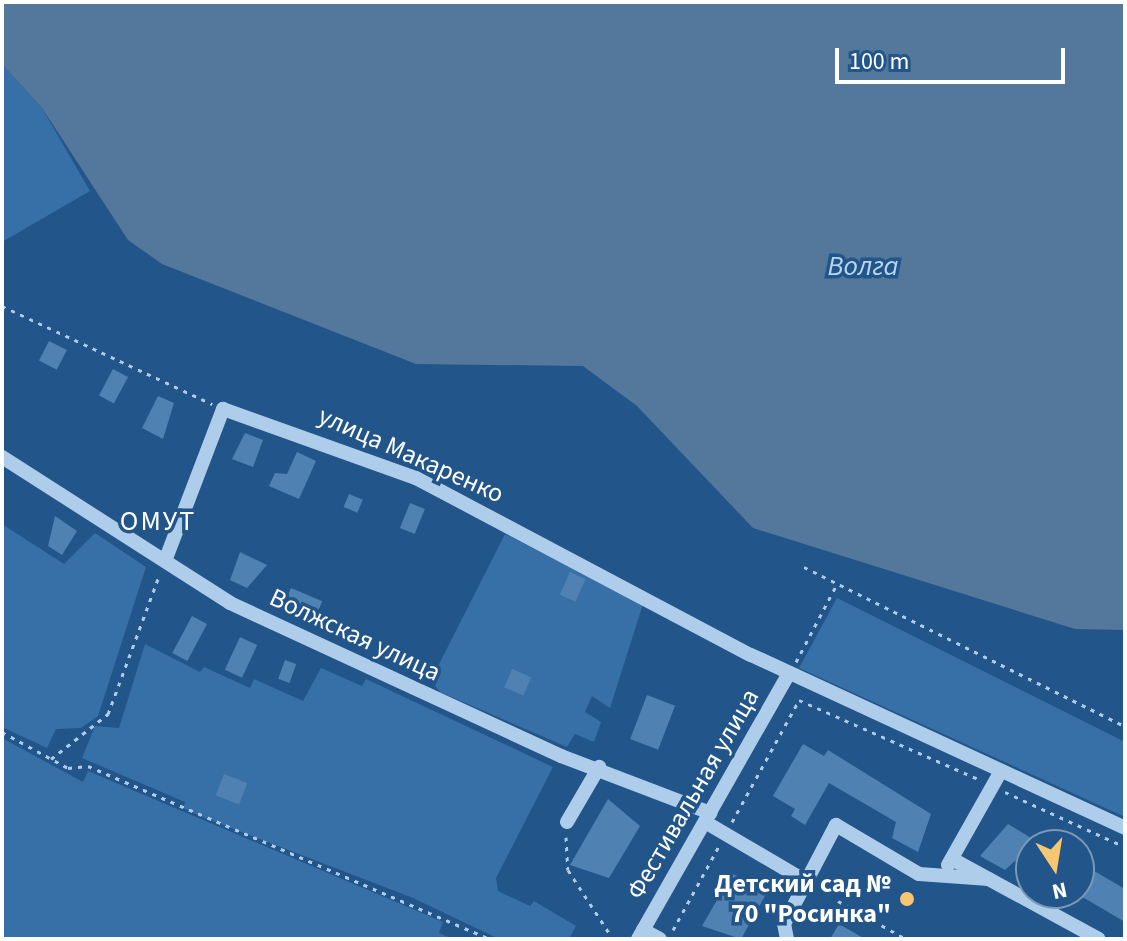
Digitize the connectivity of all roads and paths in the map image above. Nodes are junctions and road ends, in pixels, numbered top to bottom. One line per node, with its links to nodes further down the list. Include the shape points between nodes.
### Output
1 (2, 306): 2 (path)
2 (223, 409): 4 (street); 7 (street, улица Макаренко, via 416,478)
3 (2, 457): 4 (street, Волжская улица)
4 (165, 561): 10 (path, via 108,714); 11 (street, Волжская улица, via 279,627)
5 (804, 567): 6 (path)
6 (837, 584): 7 (path); 8 (path)
7 (789, 673): 12 (street, улица Макаренко); 14 (street, Фестивальная улица)
8 (1125, 726)
9 (2, 732): 10 (path)
10 (51, 760): 25 (path, via 88,766)
11 (599, 767): 14 (street, Волжская улица); 15 (street)
12 (1001, 771): 13 (street); 16 (street, улица Макаренко)
13 (992, 786): 17 (path, via 799,700); 18 (path); 19 (street)
14 (708, 818): 17 (street, Волжская улица); 24 (street, Фестивальная улица)
15 (567, 822): 26 (path, via 568,870)
16 (1125, 828)
17 (726, 833): 22 (street, Волжская улица); 28 (path)
18 (1125, 847)
19 (952, 859): 20 (street); 21 (street)
20 (943, 876): 21 (street); 22 (street, via 919,874 836,825)
21 (989, 879): 31 (street)
22 (804, 880): 29 (street, via 784,924)
23 (838, 901): 30 (path)
24 (641, 934): 27 (street)
25 (490, 939)
26 (613, 939)
27 (660, 939)
28 (668, 939)
29 (787, 939)
30 (906, 939)
31 (1099, 939)

